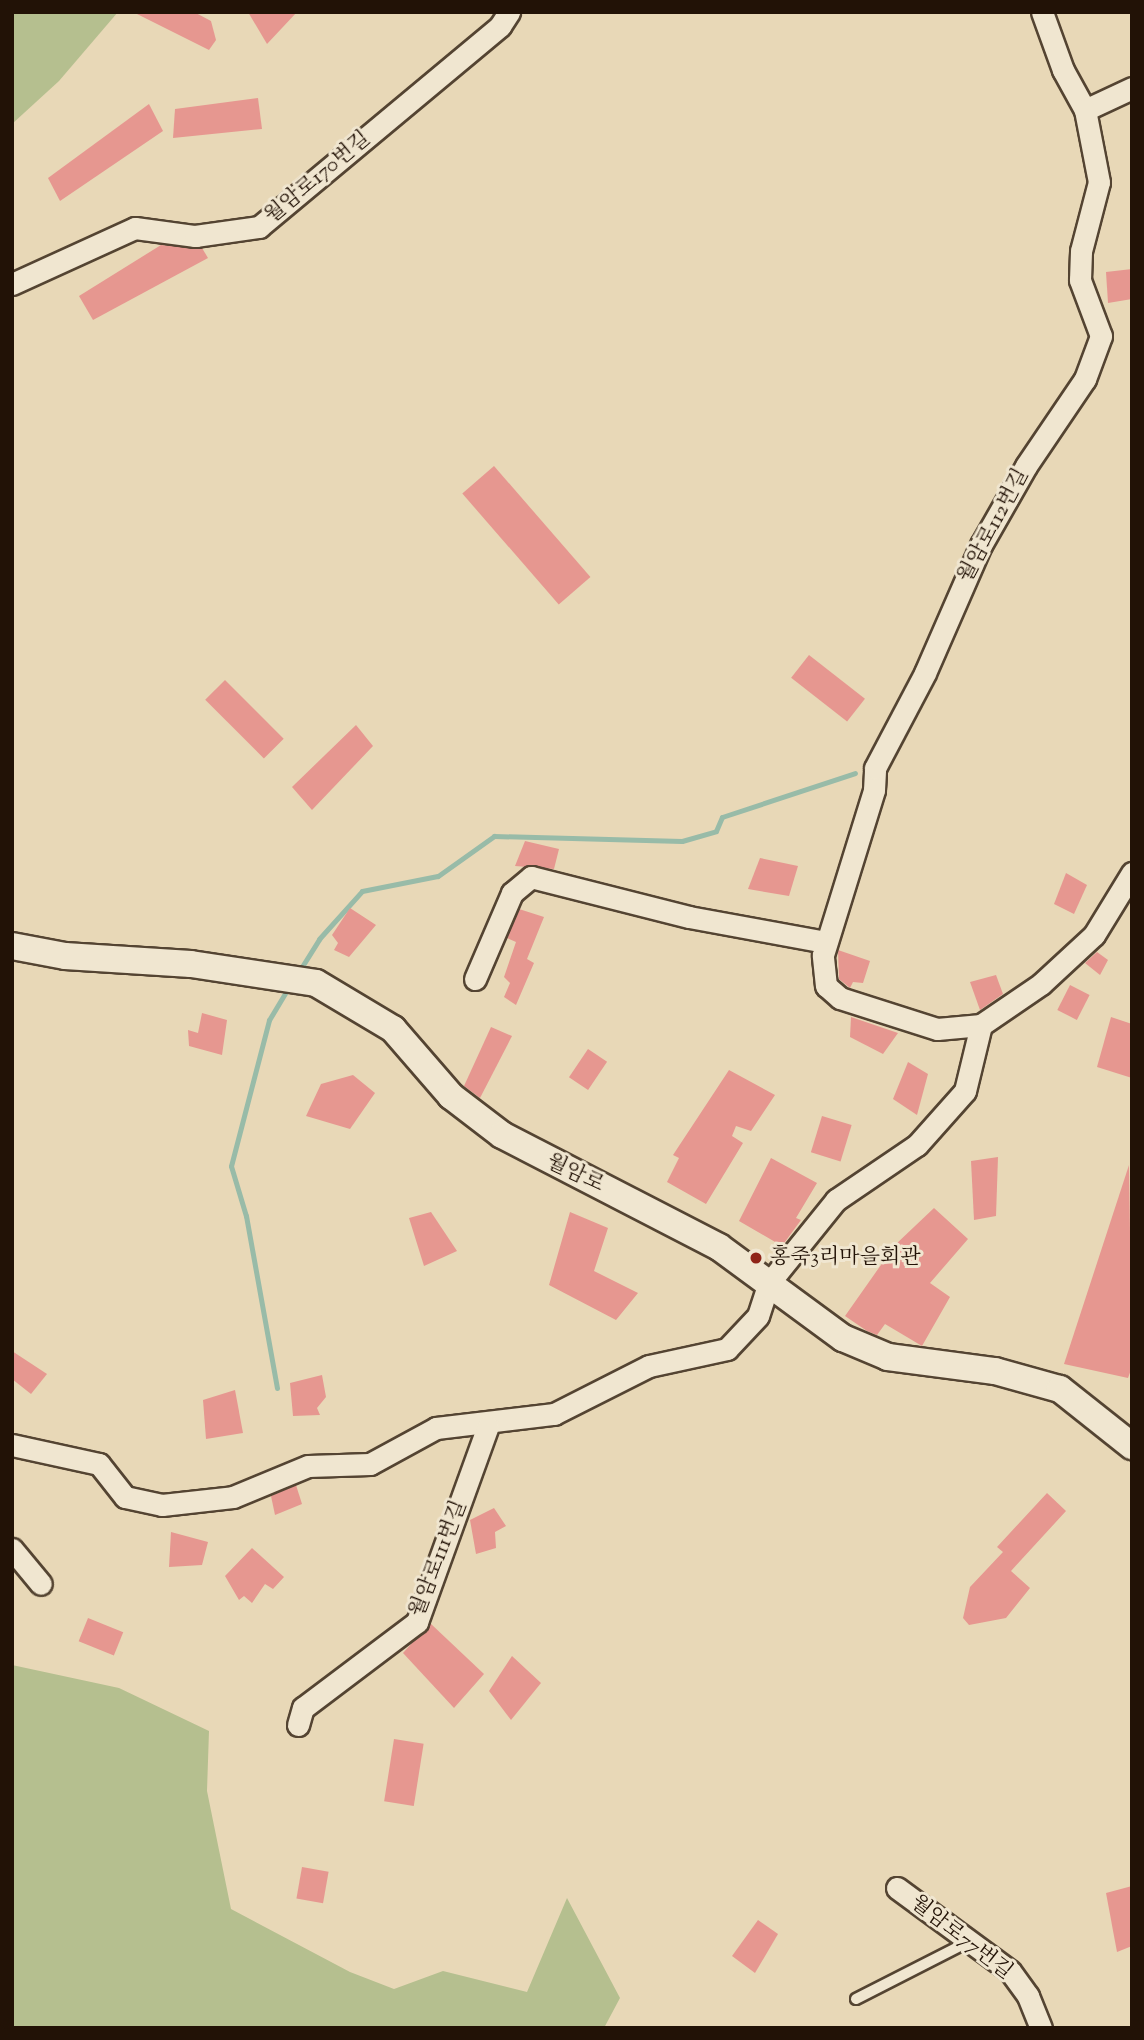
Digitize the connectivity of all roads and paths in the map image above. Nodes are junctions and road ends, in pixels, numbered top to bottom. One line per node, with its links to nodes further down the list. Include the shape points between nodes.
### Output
1 (509, 12): 5 (street, 월암로170번길, via 500,26 258,227 195,236 135,228)
2 (1042, 12): 4 (street, via 1063,70)
3 (1132, 88): 4 (street)
4 (1085, 110): 7 (street, 월암로112번길, via 1099,182 1081,251 1080,280 1101,336 1085,379 1026,466 981,545 874,768 874,790)
5 (12, 284)
6 (1132, 873): 10 (street, 월암로112번길, via 1094,935 1041,984)
7 (825, 942): 9 (street, via 689,917 531,877 512,892); 10 (street, 월암로112번길, via 826,986 840,998 937,1029)
8 (12, 946): 11 (street, 월암로, via 65,956 295,977 393,1029 451,1096 502,1135 665,1215)
9 (475, 979)
10 (981, 1025): 11 (street, via 965,1091 918,1145 836,1200)
11 (769, 1283): 12 (street, via 758,1316 727,1349 649,1366 554,1414); 14 (street, 월암로, via 864,1349 1028,1377 1060,1389)
12 (488, 1426): 13 (street, via 436,1428 370,1464 308,1466 233,1497 162,1505 125,1496 99,1464); 17 (street, 월암로111번길, via 417,1622 303,1708)
13 (12, 1446)
14 (1132, 1446)
15 (12, 1549): 16 (street)
16 (41, 1584)
17 (298, 1725)
18 (897, 1888): 19 (street, 월암로77번길)
19 (970, 1941): 20 (lane); 21 (street, 월암로77번길, via 1010,1971 1028,1996)
20 (856, 1999)
21 (1041, 2028)

